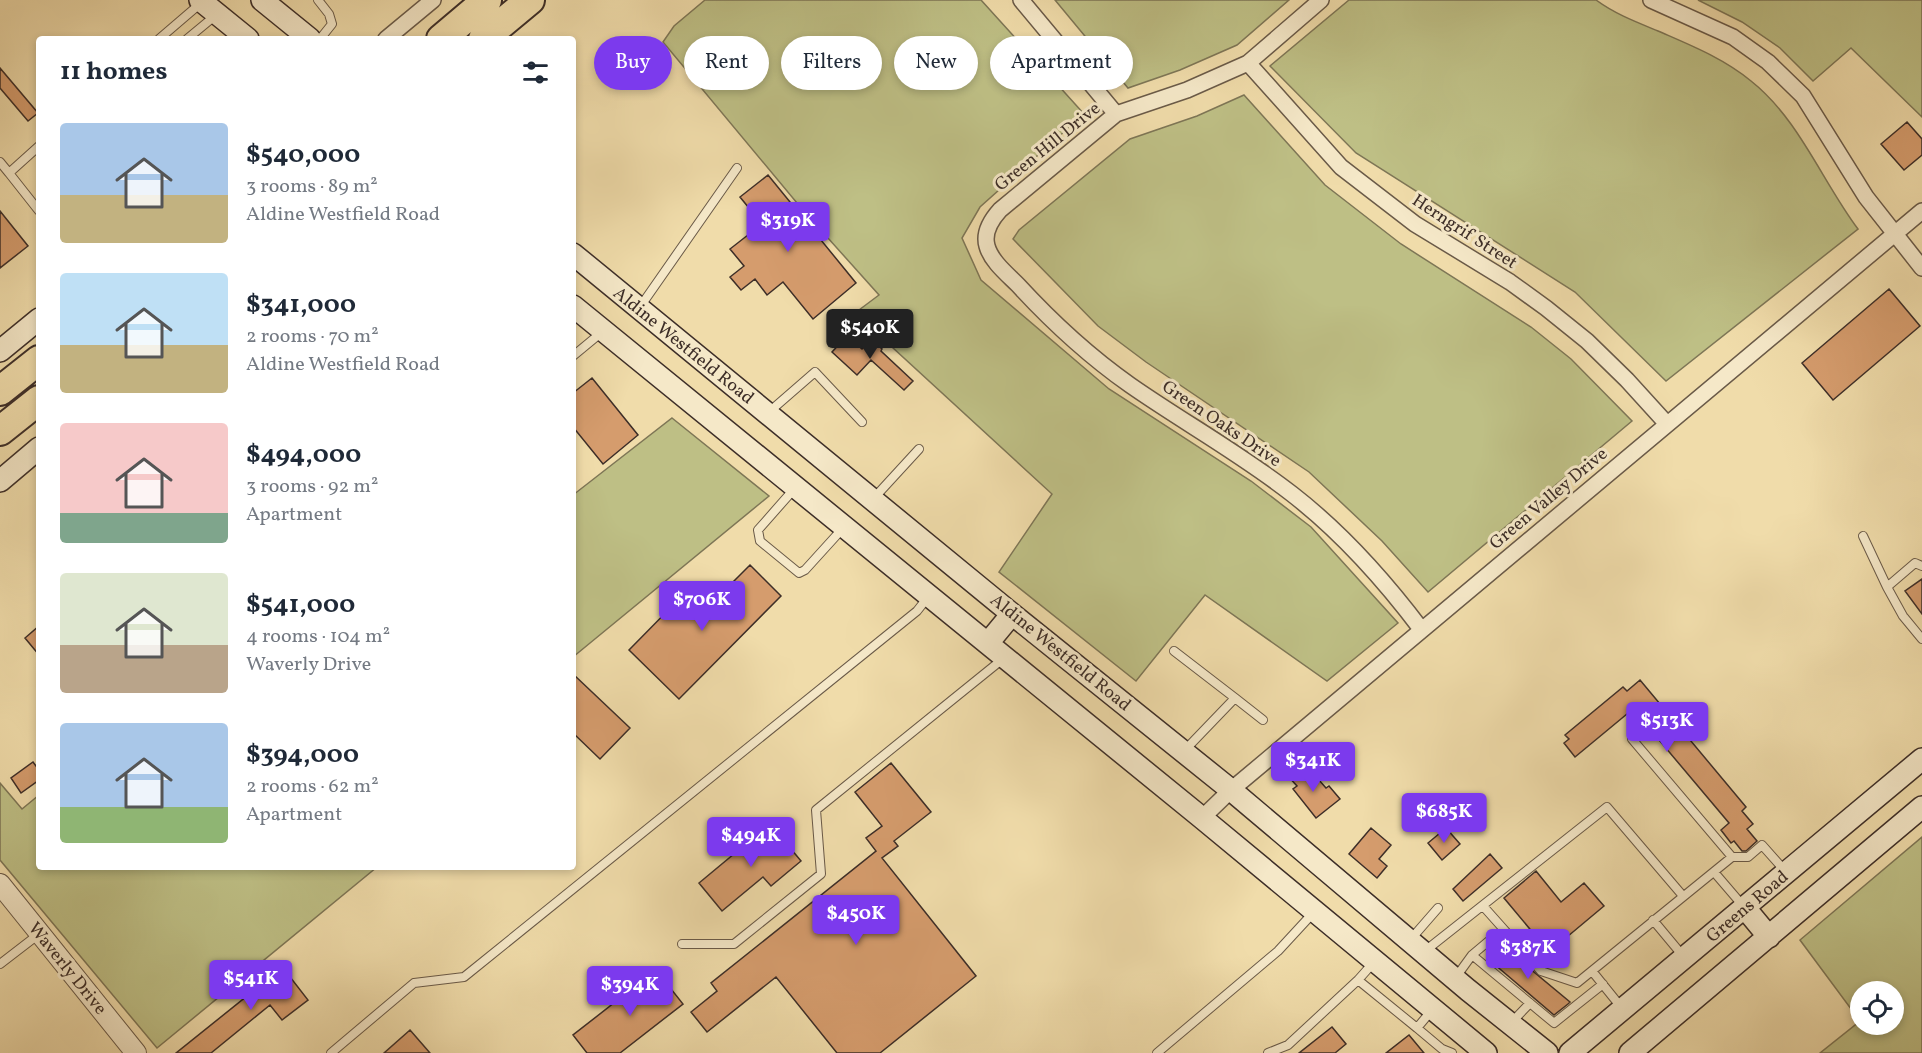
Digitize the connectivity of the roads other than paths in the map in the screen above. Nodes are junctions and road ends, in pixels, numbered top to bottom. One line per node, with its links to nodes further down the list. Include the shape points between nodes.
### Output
1 (262, 0): 13 (main road)
2 (318, 0): 14 (lane, via 332,24)
3 (433, 0): 15 (street)
4 (488, 0): 16 (highway)
5 (530, 0): 17 (highway)
6 (1021, 0): 19 (street)
7 (1321, 0): 18 (street, Green Hill Drive)
8 (1652, 0): 26 (street, via 1733,37 1768,62 1803,96 1866,197)
9 (207, 5): 10 (lane); 11 (lane); 12 (main road)
10 (163, 36)
11 (189, 36)
12 (244, 36)
13 (306, 36)
14 (322, 36)
15 (390, 36)
16 (445, 36)
17 (487, 36)
18 (1248, 63): 19 (street, Green Hill Drive, via 1187,90); 41 (street, Herngrif Street, via 1341,167 1415,224 1546,308 1587,341)
19 (1116, 114): 28 (street, Green Hill Drive, via 990,221 986,237)
20 (36, 149): 23 (lane)
21 (0, 162): 23 (lane)
22 (737, 168): 31 (lane)
23 (9, 173): 24 (lane)
24 (36, 208)
25 (1922, 211): 26 (street, Green Valley Drive)
26 (1894, 234): 29 (street); 41 (street, Green Valley Drive)
27 (576, 256): 31 (main road, Aldine Westfield Road)
28 (993, 258): 54 (street, Green Oaks Drive, via 1080,347 1292,494 1378,576)
29 (1922, 268)
30 (576, 308): 33 (main road)
31 (639, 308): 39 (main road, Aldine Westfield Road)
32 (36, 321): 34 (main road)
33 (603, 331): 35 (lane); 46 (main road)
34 (0, 351)
35 (576, 354)
36 (36, 362): 37 (highway)
37 (0, 391)
38 (36, 402): 42 (highway)
39 (768, 413): 40 (lane, via 815,372); 47 (main road, Aldine Westfield Road)
40 (862, 422)
41 (1667, 424): 54 (street, Green Valley Drive)
42 (0, 431)
43 (918, 449): 47 (lane)
44 (36, 451): 45 (main road)
45 (0, 481)
46 (796, 487): 48 (main road); 48 (lane, via 758,530 760,541 791,567 799,573 806,570)
47 (873, 499): 53 (main road, Aldine Westfield Road)
48 (845, 526): 52 (main road)
49 (1863, 536): 51 (lane)
50 (1922, 566): 51 (lane, via 1915,563)
51 (1887, 587): 55 (lane)
52 (929, 595): 56 (main road); 97 (lane, via 917,611 464,977 414,983)
53 (1012, 614): 56 (main road); 62 (main road, Aldine Westfield Road)
54 (1421, 629): 64 (street, Green Valley Drive)
55 (1922, 639)
56 (988, 643): 58 (main road)
57 (1174, 651): 59 (lane)
58 (1005, 657): 66 (main road); 80 (lane, via 816,810 821,874 734,944)
59 (1235, 698): 60 (lane); 62 (lane)
60 (1263, 720)
61 (1632, 739): 67 (lane)
62 (1184, 752): 64 (main road, Aldine Westfield Road)
63 (1922, 759): 69 (main road, Greens Road)
64 (1232, 790): 66 (street, Green Valley Drive); 81 (main road, Aldine Westfield Road)
65 (1922, 807): 79 (main road, Greens Road)
66 (1202, 818): 75 (main road)
67 (1732, 857): 68 (lane); 69 (lane, via 1748,857 1762,845)
68 (1714, 872): 71 (lane); 74 (lane)
69 (1787, 873): 74 (main road, Greens Road)
70 (5, 893): 78 (street, Waverly Drive)
71 (1683, 896): 72 (lane, via 1607,807); 76 (lane)
72 (1483, 906): 77 (lane); 81 (lane)
73 (1438, 908): 81 (lane)
74 (1745, 908): 79 (main road); 83 (main road, Greens Road)
75 (1315, 911): 84 (main road); 98 (lane, via 1278,951)
76 (1653, 920): 83 (lane); 86 (lane)
77 (1503, 929): 82 (lane); 86 (lane, via 1541,971 1577,983)
78 (40, 933): 85 (lane); 96 (street, Waverly Drive)
79 (1769, 937): 103 (main road, Greens Road)
80 (682, 944)
81 (1417, 946): 87 (main road, Aldine Westfield Road)
82 (1473, 955): 87 (lane); 90 (lane)
83 (1685, 958): 92 (main road, Greens Road)
84 (1375, 961): 88 (lane); 91 (main road)
85 (0, 964)
86 (1592, 971): 89 (lane)
87 (1455, 978): 93 (main road, Aldine Westfield Road)
88 (1358, 980): 94 (lane); 99 (lane, via 1288,1045)
89 (1603, 984): 90 (lane, via 1554,1023); 92 (lane)
90 (1530, 1003): 93 (lane)
91 (1433, 1009): 94 (lane); 95 (main road)
92 (1623, 1009): 102 (main road, Greens Road)
93 (1510, 1024): 101 (main road, Aldine Westfield Road)
94 (1417, 1028): 100 (lane)
95 (1478, 1050)
96 (136, 1053)
97 (331, 1053)
98 (1157, 1053)
99 (1268, 1053)
100 (1452, 1053)
101 (1547, 1053)
102 (1570, 1053)
103 (1630, 1053)

